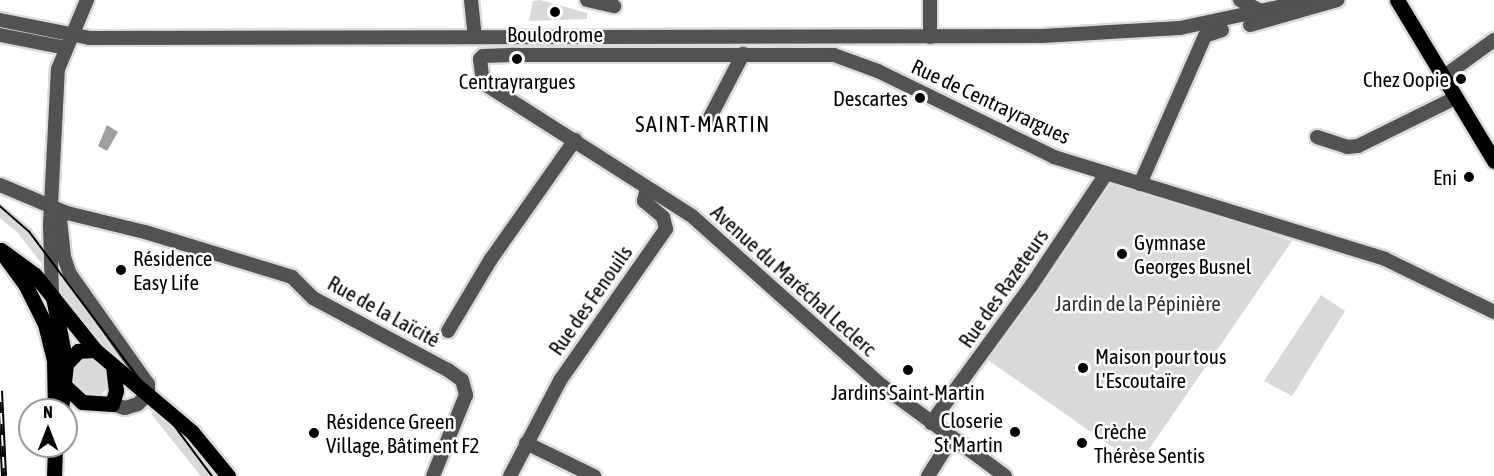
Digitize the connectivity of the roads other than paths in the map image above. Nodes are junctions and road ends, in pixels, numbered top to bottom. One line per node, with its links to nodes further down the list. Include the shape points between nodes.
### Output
1 (87, 0): 12 (street)
2 (471, 0): 14 (street)
3 (587, 0): 9 (street)
4 (930, 0): 15 (street)
5 (1240, 0): 10 (street)
6 (1312, 0): 10 (street)
7 (1337, 0): 27 (street, via 1273,21 1207,33)
8 (1399, 1): 20 (main road)
9 (614, 6)
10 (1264, 13): 15 (street, via 1137,33)
11 (6, 21): 12 (street)
12 (72, 33): 14 (street, via 89,38); 17 (street)
13 (7, 36): 17 (street)
14 (475, 37): 15 (street)
15 (930, 37)
16 (1494, 40): 20 (street)
17 (66, 48): 30 (street, via 58,69)
18 (743, 54): 19 (street, Rue de Centrayrargues); 22 (street); 26 (street, Rue de Centrayrargues, via 822,54 852,60 1021,143)
19 (483, 56): 24 (street, Avenue du Maréchal Leclerc, via 478,68 483,83)
20 (1443, 77): 21 (main road)
21 (1455, 98): 23 (street, via 1358,146 1347,147); 25 (main road)
22 (708, 121)
23 (1317, 137)
24 (575, 140): 29 (street, Avenue du Maréchal Leclerc); 34 (street, via 491,259)
25 (1494, 161)
26 (1106, 174): 27 (street, Rue de Centrayrargues); 43 (street, Rue des Razeteurs, via 1020,302)
27 (1140, 184): 33 (street, Rue de Centrayrargues, via 1385,259)
28 (0, 185): 30 (street, Rue de la Laïcité)
29 (647, 188): 43 (street, Avenue du Maréchal Leclerc, via 725,242 820,333); 45 (street, Rue des Fenouils, via 644,201 663,217 666,229 561,379)
30 (51, 206): 32 (street); 39 (street, via 60,219 66,266 146,379); 49 (street, Rue de la Laïcité, via 292,277 313,298 462,380 466,395)
31 (0, 249): 32 (main road, via 21,261); 40 (main road, via 25,284 45,324 54,360)
32 (52, 294): 35 (main road); 36 (main road)
33 (1494, 312)
34 (448, 332)
35 (95, 350): 36 (main road, via 78,351); 37 (main road)
36 (66, 364): 38 (main road)
37 (113, 367): 39 (main road); 42 (main road, via 116,391)
38 (66, 387): 41 (main road); 42 (main road, via 82,402)
39 (148, 394): 42 (street, via 138,404 125,408); 48 (main road, via 192,432)
40 (55, 398)
41 (64, 398)
42 (112, 404)
43 (931, 423): 44 (street, Avenue du Maréchal Leclerc)
44 (952, 438): 52 (street); 53 (street, Avenue du Maréchal Leclerc)
45 (526, 443): 50 (street); 51 (street)
46 (55, 458): 47 (main road)
47 (54, 476)
48 (228, 476)
49 (433, 476)
50 (510, 476)
51 (594, 476)
52 (928, 476)
53 (1005, 476)

